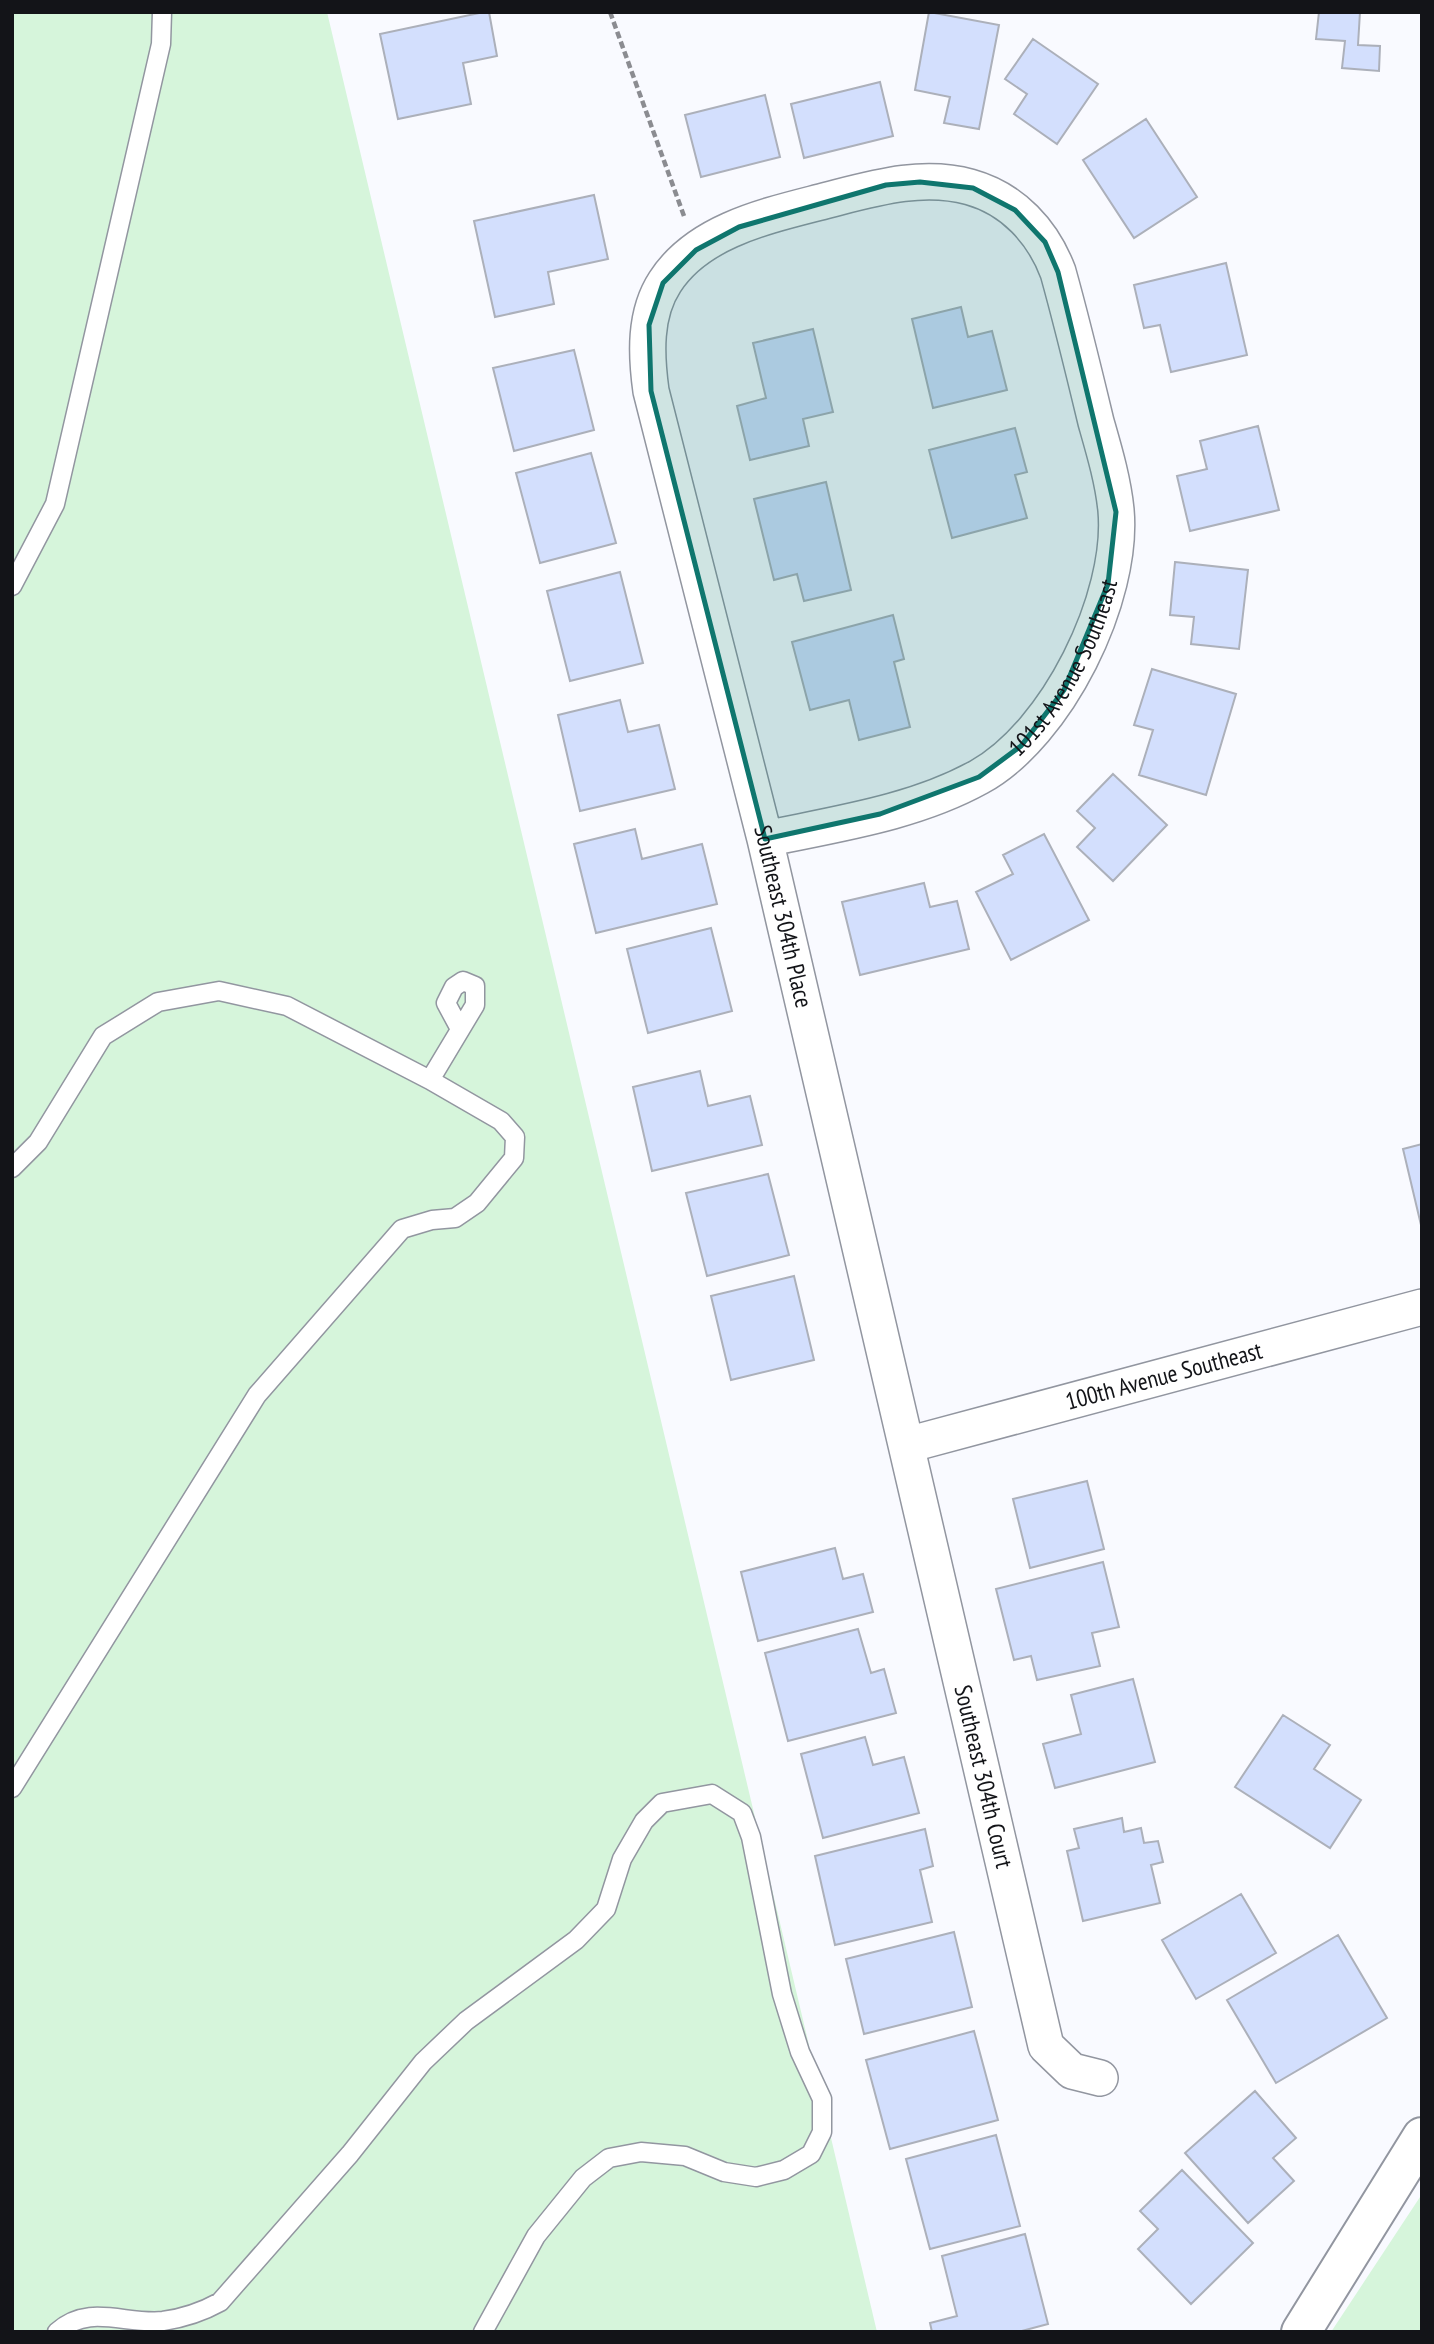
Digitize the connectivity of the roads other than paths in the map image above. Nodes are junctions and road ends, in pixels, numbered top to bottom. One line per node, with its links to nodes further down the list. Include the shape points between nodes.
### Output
1 (162, 12): 3 (lane, via 161,44 55,505)
2 (696, 250): 4 (street, Southeast 304th Place, via 673,270 655,303 648,340 652,391); 4 (street, 101st Avenue Southeast, via 731,230 887,185 950,183 973,188 1015,209 1034,226 1052,255 1114,490 1116,535 1108,584 1093,628 1064,690 1021,746 954,789 880,814)
3 (12, 586)
4 (765, 839): 9 (street, Southeast 304th Place)
5 (460, 1029): 6 (lane)
6 (430, 1080): 7 (lane, via 287,1006 219,991 158,1002 103,1035 38,1142); 10 (lane, via 501,1121 515,1137 514,1158 477,1203 455,1219 402,1229 257,1395)
7 (12, 1168)
8 (1422, 1307): 9 (street, 100th Avenue Southeast)
9 (907, 1445): 11 (street, Southeast 304th Court, via 1046,2046 1072,2071)
10 (12, 1787)
11 (1100, 2078)
12 (1422, 2137): 15 (street)
13 (57, 2332): 14 (lane, via 86,2316 161,2321 200,2313 220,2302 424,2062 466,2021 576,1940 606,1909 622,1859 644,1821 662,1803 712,1794 742,1813 751,1837 782,1994 800,2052 822,2099 822,2132 811,2154 784,2170 756,2177 724,2172 685,2156 641,2152 610,2158 583,2178 536,2236)
14 (483, 2332)
15 (1301, 2332)

